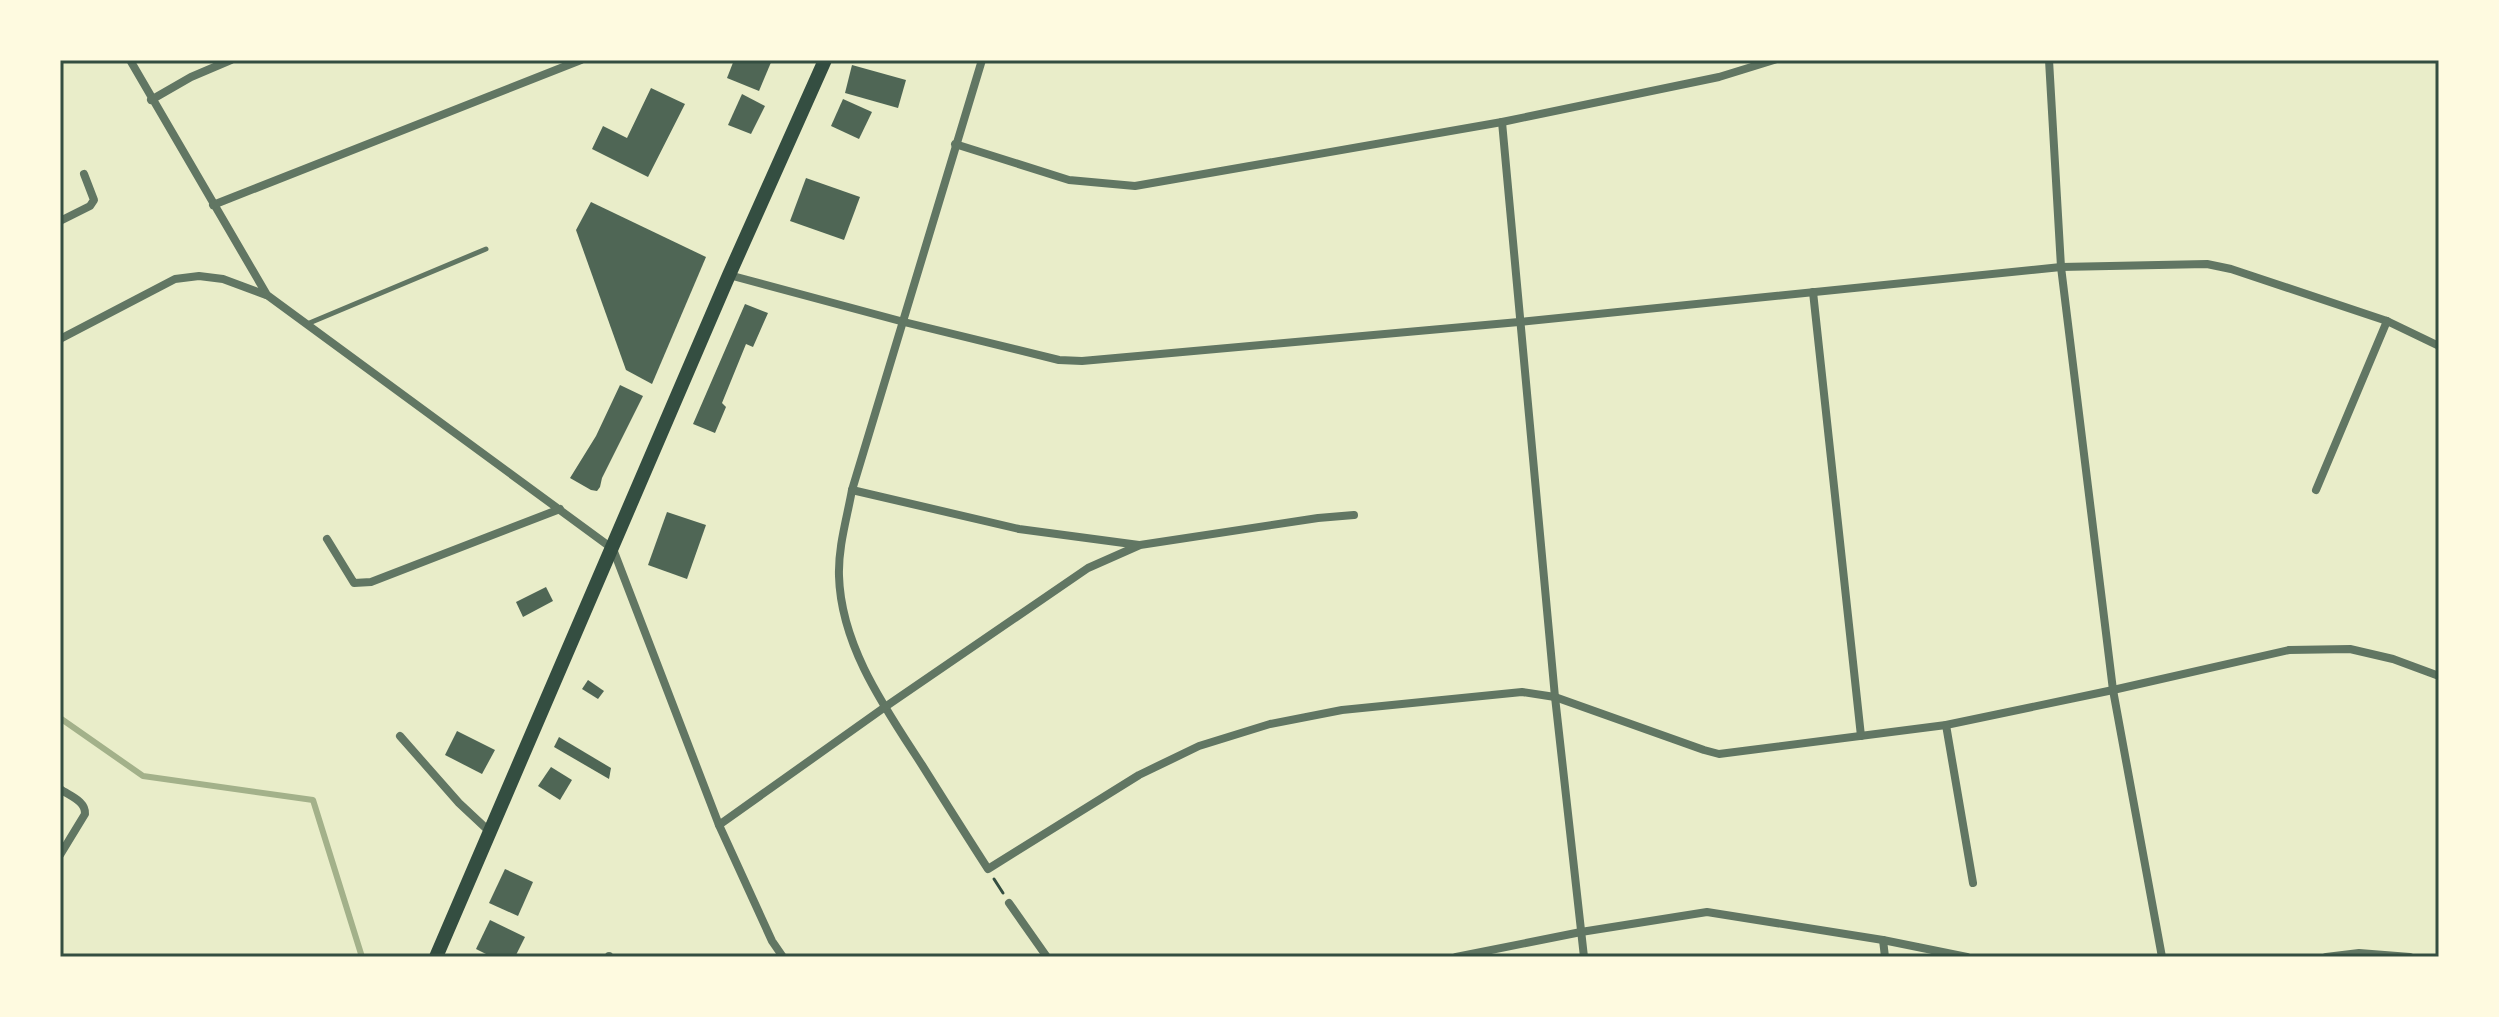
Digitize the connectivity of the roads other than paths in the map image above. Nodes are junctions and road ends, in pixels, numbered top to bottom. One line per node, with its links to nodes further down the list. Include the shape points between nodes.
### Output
1 (130, 60): 9 (street)
2 (231, 60): 9 (street)
3 (581, 60): 8 (street)
4 (825, 60): 17 (main road)
5 (982, 60): 11 (street)
6 (1774, 60): 10 (street, via 1719,77)
7 (2049, 60): 16 (street)
8 (559, 64): 13 (street)
9 (151, 100): 13 (street)
10 (1502, 122): 11 (street, via 1135,186 1069,180); 22 (street)
11 (955, 144): 21 (street)
12 (84, 174): 14 (street, via 94,200)
13 (213, 205): 19 (street)
14 (60, 221)
15 (486, 249): 23 (lane)
16 (2061, 267): 18 (street); 20 (street, via 2207,264); 34 (street)
17 (729, 275): 21 (street); 32 (main road)
18 (1813, 292): 22 (street); 39 (street)
19 (267, 295): 23 (street); 24 (street, via 223,279 175,279)
20 (2387, 321): 25 (street); 27 (street)
21 (904, 322): 22 (street, via 1082,361); 26 (street)
22 (1519, 322): 35 (street)
23 (307, 324): 28 (street)
24 (60, 339)
25 (2439, 346)
26 (852, 490): 31 (street, via 1019,529); 36 (street, via 839,574 842,604 851,640)
27 (2316, 490)
28 (560, 509): 30 (street, via 359,584); 32 (street)
29 (1354, 515): 31 (street)
30 (327, 539)
31 (1140, 545): 36 (street, via 1088,568)
32 (613, 549): 41 (street); 42 (main road)
33 (2439, 676): 34 (street, via 2350,649 2311,649)
34 (2113, 690): 37 (street); 55 (street)
35 (1555, 697): 36 (street, via 1522,692 1342,710 1270,724 1199,746 1139,775 988,869); 39 (street, via 1719,754); 46 (street)
36 (885, 707): 41 (street)
37 (1946, 725): 39 (street); 44 (street)
38 (400, 736): 42 (street)
39 (1861, 736)
40 (60, 789): 43 (street, via 85,809)
41 (719, 825): 49 (street)
42 (490, 832): 48 (main road)
43 (60, 855)
44 (1973, 883)
45 (1009, 903): 50 (street)
46 (1581, 932): 47 (street, via 1707,912); 51 (street); 52 (street)
47 (1883, 940): 53 (street); 54 (street)
48 (436, 957)
49 (783, 957)
50 (1047, 957)
51 (1456, 957)
52 (1584, 957)
53 (1885, 957)
54 (1967, 957)
55 (2162, 957)
56 (2326, 957): 57 (street)
57 (2410, 957)

